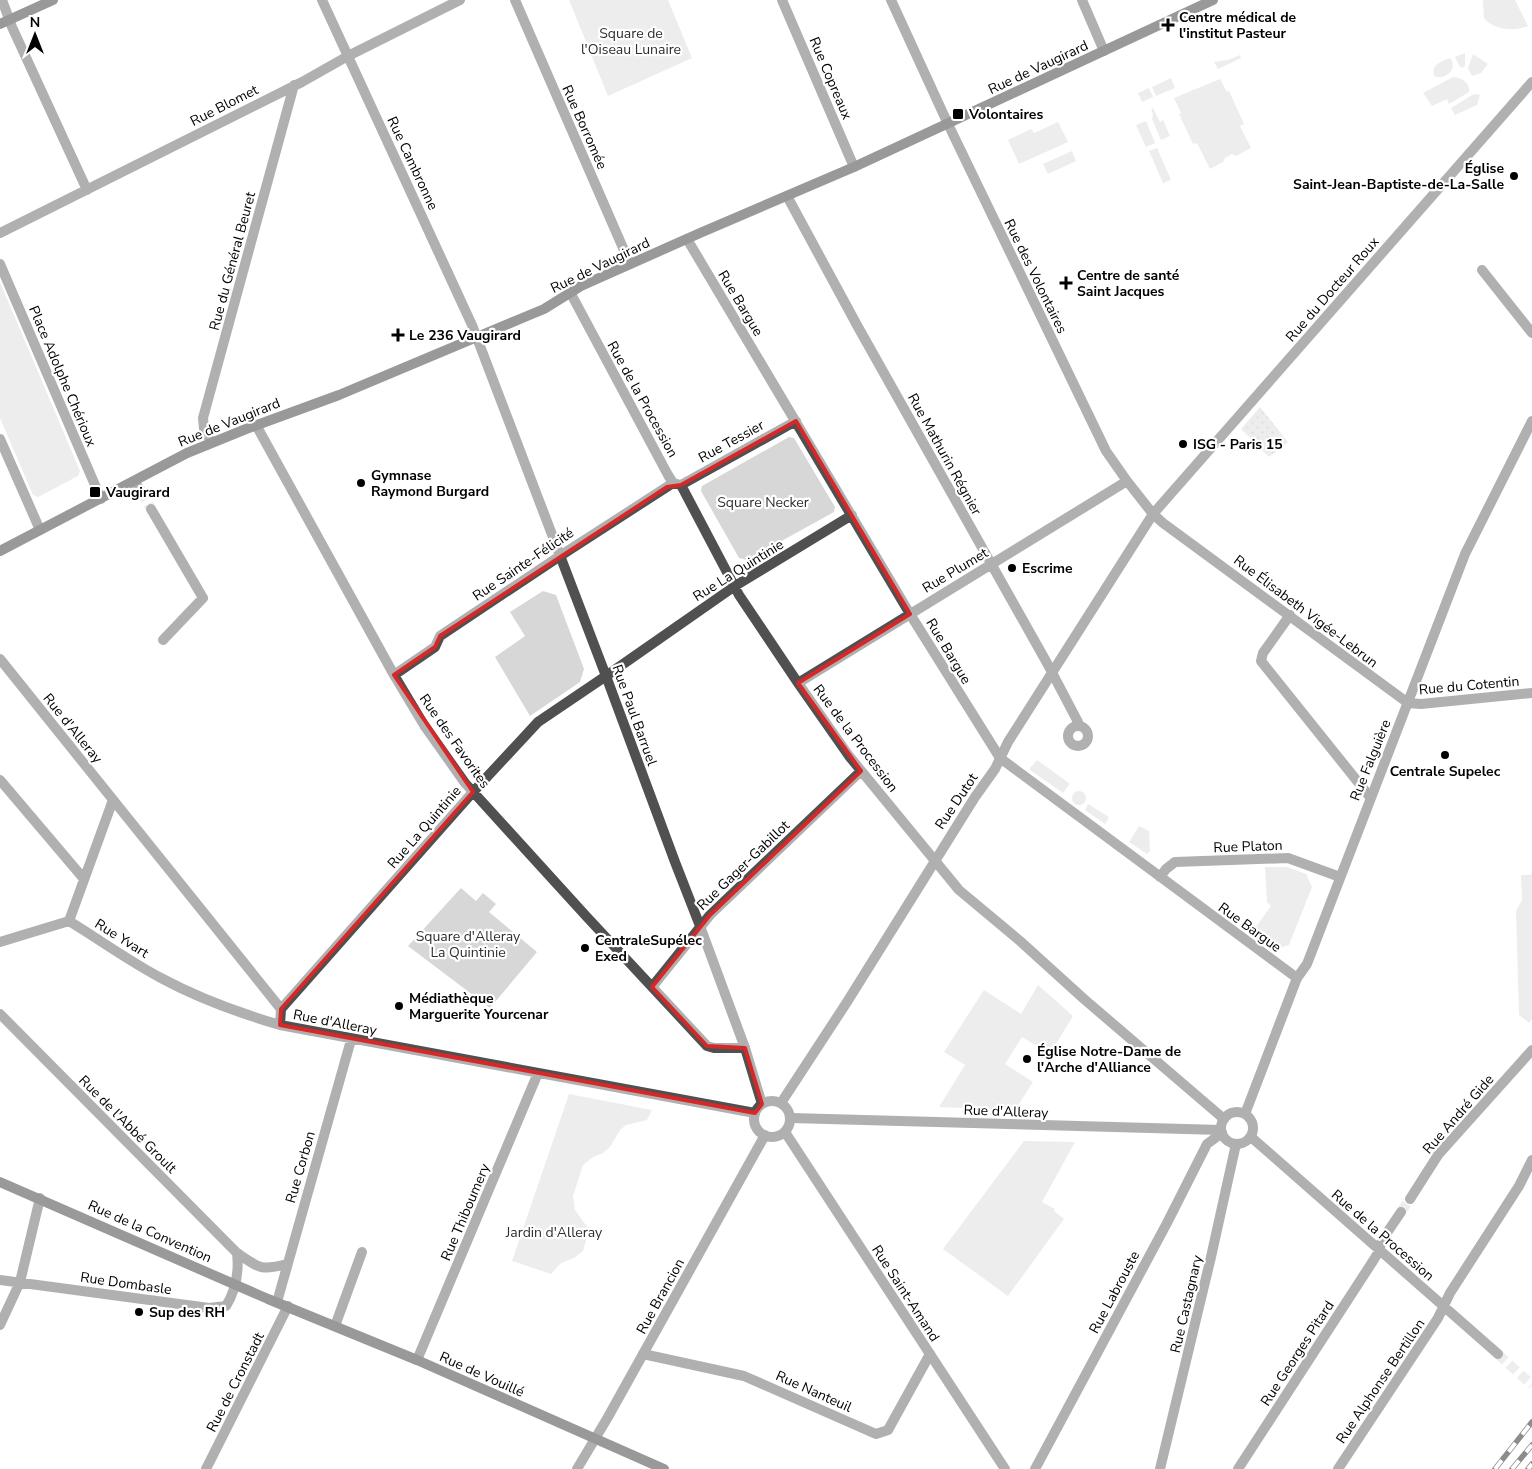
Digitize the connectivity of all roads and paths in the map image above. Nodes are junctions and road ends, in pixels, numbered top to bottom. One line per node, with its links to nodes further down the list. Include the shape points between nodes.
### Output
1 (2, 0): 10 (street)
2 (53, 0): 10 (main road)
3 (322, 0): 12 (street, Rue Cambronne)
4 (460, 0): 12 (street, Rue Blomet)
5 (515, 0): 22 (street, Rue Borromée)
6 (782, 0): 16 (street, Rue Copreaux)
7 (892, 0): 15 (street, Rue des Volontaires)
8 (1082, 0): 11 (street)
9 (1213, 0): 11 (main road, Rue de Vaugirard)
10 (5, 22): 17 (street)
11 (1104, 51): 15 (main road, Rue de Vaugirard)
12 (348, 56): 14 (street, Rue Blomet); 26 (street, Rue Cambronne)
13 (1532, 82): 38 (street, Rue du Docteur Roux)
14 (294, 85): 17 (street, Rue Blomet); 31 (street, Rue du Général Beuret, via 203,418 204,429)
15 (948, 124): 16 (main road, Rue de Vaugirard); 33 (street, Rue des Volontaires, via 1106,451)
16 (854, 167): 18 (main road, Rue de Vaugirard)
17 (87, 190): 19 (street, Rue Blomet)
18 (787, 196): 20 (main road, Rue de Vaugirard); 44 (street, Rue Mathurin Régnier)
19 (0, 233)
20 (687, 238): 22 (main road, Rue de Vaugirard); 27 (street, Rue Bargue)
21 (0, 264): 36 (street, Place Adolphe Chérioux)
22 (630, 264): 24 (main road, Rue de Vaugirard)
23 (1482, 270): 25 (street)
24 (570, 292): 26 (main road, Rue de Vaugirard, via 544,308); 34 (street, Rue de la Procession)
25 (1532, 333)
26 (477, 338): 29 (main road, Rue de Vaugirard); 43 (street, Rue Paul Barruel)
27 (796, 420): 34 (street, Rue Tessier); 39 (street, Rue Bargue)
28 (1532, 421): 55 (street, Rue Falguière, via 1465,554)
29 (256, 425): 31 (main road, Rue de Vaugirard); 51 (street, Rue des Favorites)
30 (0, 439): 40 (street)
31 (211, 442): 32 (main road, Rue de Vaugirard)
32 (134, 481): 35 (street); 36 (main road, Rue de Vaugirard)
33 (1127, 481): 38 (street, Rue des Volontaires); 44 (street, Rue Plumet)
34 (677, 484): 43 (street, Rue Sainte-Félicité); 45 (street, Rue de la Procession)
35 (140, 491)
36 (101, 499): 40 (main road, Rue de Vaugirard)
37 (151, 509): 48 (street, via 203,598)
38 (1153, 514): 41 (street, Rue des Volontaires); 50 (street, Rue Dutot)
39 (852, 515): 45 (street, Rue La Quintinie); 46 (street, Rue Bargue)
40 (40, 530): 42 (main road, Rue de Vaugirard)
41 (1189, 540): 47 (street, Rue Élisabeth Vigée-Lebrun)
42 (0, 551)
43 (560, 556): 51 (street, Rue Sainte-Félicité, via 440,636 436,647); 52 (street, Rue Paul Barruel)
44 (992, 564): 46 (street, Rue Plumet); 50 (street, Rue Mathurin Régnier)
45 (735, 586): 52 (street, Rue La Quintinie); 53 (street, Rue de la Procession)
46 (910, 614): 53 (street, Rue Plumet); 57 (street, Rue Bargue)
47 (1290, 615): 55 (street, Rue Élisabeth Vigée-Lebrun); 61 (street, via 1263,653 1261,661)
48 (163, 640)
49 (0, 659): 62 (street, Rue d'Alleray)
50 (1052, 673): 56 (street, Rue Mathurin Régnier); 57 (street, Rue Dutot)
51 (394, 675): 60 (street, Rue des Favorites, via 424,725)
52 (606, 676): 60 (street, Rue La Quintinie, via 538,722); 68 (street, Rue Paul Barruel)
53 (798, 683): 58 (street, Rue de la Procession)
54 (1532, 693): 55 (street, Rue du Cotentin)
55 (1408, 703): 61 (street, Rue Falguière)
56 (1078, 726)
57 (1000, 758): 63 (street, Rue Dutot); 64 (street, Rue Bargue)
58 (861, 771): 63 (street, Rue de la Procession); 68 (street, Rue Gager-Gabillot)
59 (0, 780): 66 (street)
60 (473, 792): 71 (street, Rue des Favorites); 72 (street, Rue La Quintinie)
61 (1370, 797): 65 (street, Rue Falguière)
62 (113, 800): 66 (street); 72 (street, Rue d'Alleray)
63 (935, 860): 79 (street, Rue Dutot); 84 (street, Rue de la Procession, via 958,890)
64 (1160, 877): 65 (street, Rue Platon, via 1175,862 1288,858); 70 (street, Rue Bargue)
65 (1340, 877): 70 (street, Rue Falguière, via 1307,964)
66 (84, 879): 67 (street)
67 (69, 921): 69 (street); 74 (street, Rue Yvart, via 193,994)
68 (700, 926): 71 (street, Rue Gager-Gabillot); 76 (street, Rue Paul Barruel)
69 (0, 942)
70 (1297, 978): 82 (street, Rue Falguière)
71 (652, 987): 76 (street, Rue des Favorites, via 707,1046)
72 (281, 1009): 74 (street, Rue d'Alleray)
73 (0, 1014): 97 (street, Rue de l'Abbé Groult)
74 (280, 1025): 75 (street, Rue d'Alleray)
75 (351, 1040): 78 (street, Rue d'Alleray); 98 (street, Rue Corbon)
76 (745, 1048): 80 (street, Rue Paul Barruel)
77 (1532, 1050): 93 (street, Rue André Gide, via 1438,1155)
78 (538, 1073): 81 (street, Rue d'Alleray); 110 (street, Rue Thiboumery)
79 (781, 1103): 80 (street, via 770,1101); 83 (street, via 787,1108)
80 (762, 1104): 81 (street)
81 (755, 1113): 87 (street, via 756,1126)
82 (1245, 1114): 84 (street, via 1234,1113); 88 (street, via 1252,1122)
83 (790, 1118): 85 (street, Rue d'Alleray); 86 (street)
84 (1224, 1119): 85 (street)
85 (1222, 1131): 89 (street, via 1227,1140); 116 (street, Rue Labrouste, via 1207,1144)
86 (785, 1132): 87 (street, via 775,1137); 108 (street, Rue Saint-Amand)
87 (765, 1135): 107 (street, Rue Brancion)
88 (1251, 1137): 89 (street); 95 (street, Rue de la Procession)
89 (1236, 1144): 117 (street, Rue Castagnary)
90 (1532, 1160): 104 (street, Rue Alphonse Bertillon)
91 (0, 1182): 92 (main road, Rue de la Convention)
92 (40, 1198): 100 (street); 101 (main road, Rue de la Convention)
93 (1410, 1199)
94 (1401, 1212): 95 (street, via 1382,1240)
95 (1379, 1251): 104 (street, Rue de la Procession); 118 (street, Rue Georges Pitard)
96 (362, 1252): 106 (street)
97 (237, 1253): 98 (street, Rue de l'Abbé Groult, via 263,1268); 101 (street, via 239,1267)
98 (287, 1264): 102 (street, Rue Corbon)
99 (0, 1280): 100 (street, Rue Dombasle)
100 (20, 1282): 101 (street, Rue Dombasle, via 209,1308 226,1306); 105 (street)
101 (235, 1284): 102 (main road, Rue de la Convention)
102 (277, 1302): 103 (main road, Rue de la Convention)
103 (288, 1306): 106 (main road, Rue de Vouillé); 112 (street, Rue de Cronstadt)
104 (1443, 1306): 109 (street, Rue de la Procession); 119 (street, Rue Alphonse Bertillon)
105 (0, 1325)
106 (335, 1326): 110 (main road, Rue de Vouillé)
107 (643, 1354): 108 (street, Rue Nanteuil, via 744,1376 876,1434 888,1430); 111 (street, Rue Brancion)
108 (930, 1354): 115 (street, Rue Saint-Amand)
109 (1498, 1354)
110 (417, 1360): 111 (main road, Rue de Vouillé)
111 (595, 1438): 113 (street, Rue Brancion); 114 (main road, Rue de Vouillé)
112 (206, 1469)
113 (577, 1469)
114 (664, 1469)
115 (1005, 1469)
116 (1035, 1469)
117 (1160, 1469)
118 (1238, 1469)
119 (1338, 1469)

